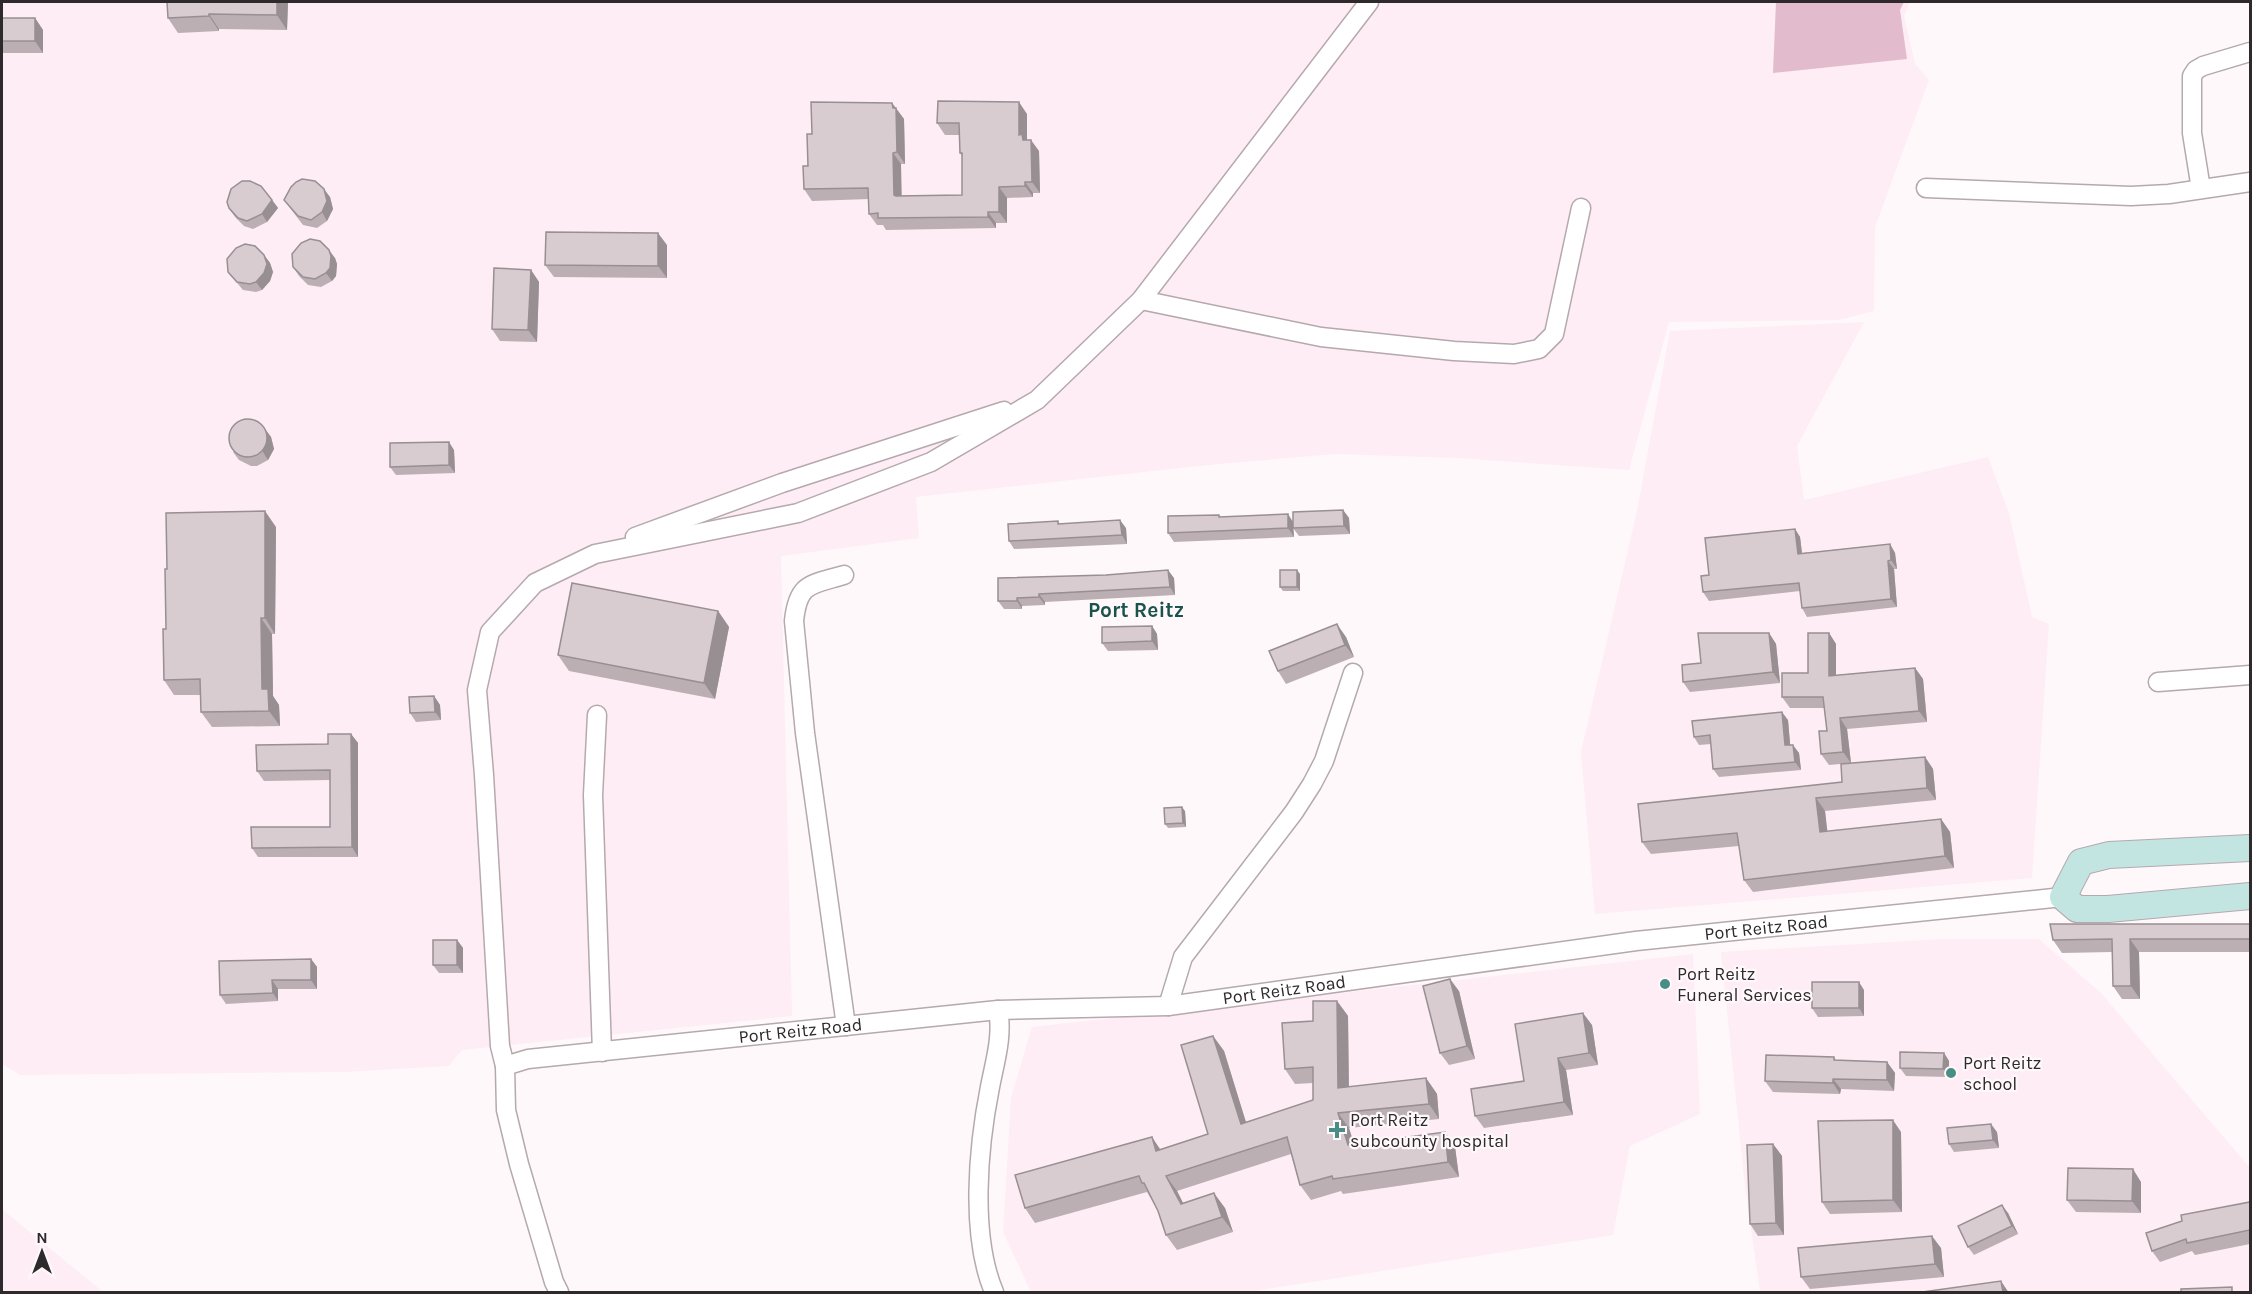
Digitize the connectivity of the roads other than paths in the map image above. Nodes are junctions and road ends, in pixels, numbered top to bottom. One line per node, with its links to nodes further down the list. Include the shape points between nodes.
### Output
1 (1368, 2): 7 (street)
2 (2250, 52): 5 (street, via 2203,66 2192,76 2192,133)
3 (2250, 182): 5 (street)
4 (1926, 188): 5 (street, via 2131,196)
5 (2201, 189)
6 (1581, 208): 7 (street, via 1554,334 1539,349 1514,354 1454,351 1322,337)
7 (1141, 300): 8 (street)
8 (1037, 400): 9 (street, via 782,483); 9 (street, via 931,462 798,513)
9 (595, 554): 22 (street, via 535,583 489,632 477,690 500,1046)
10 (844, 575): 20 (street, via 802,591 794,621 805,733)
11 (1353, 673): 18 (street, via 1324,761 1312,784 1183,957)
12 (2250, 675): 13 (street)
13 (2158, 682)
14 (597, 716): 21 (street, via 593,795)
15 (2250, 848): 17 (main road, via 2109,855 2081,862)
16 (2250, 896): 17 (main road, via 2108,909 2078,909)
17 (2063, 897): 18 (street, Port Reitz Road, via 1636,941)
18 (1168, 1006): 19 (street, Port Reitz Road)
19 (998, 1010): 20 (street, Port Reitz Road); 24 (street, via 999,1041 979,1172 981,1237)
20 (846, 1026): 21 (street, Port Reitz Road)
21 (602, 1052): 22 (street, Port Reitz Road, via 528,1059)
22 (505, 1066): 23 (street, via 506,1110)
23 (559, 1293)
24 (994, 1293)

